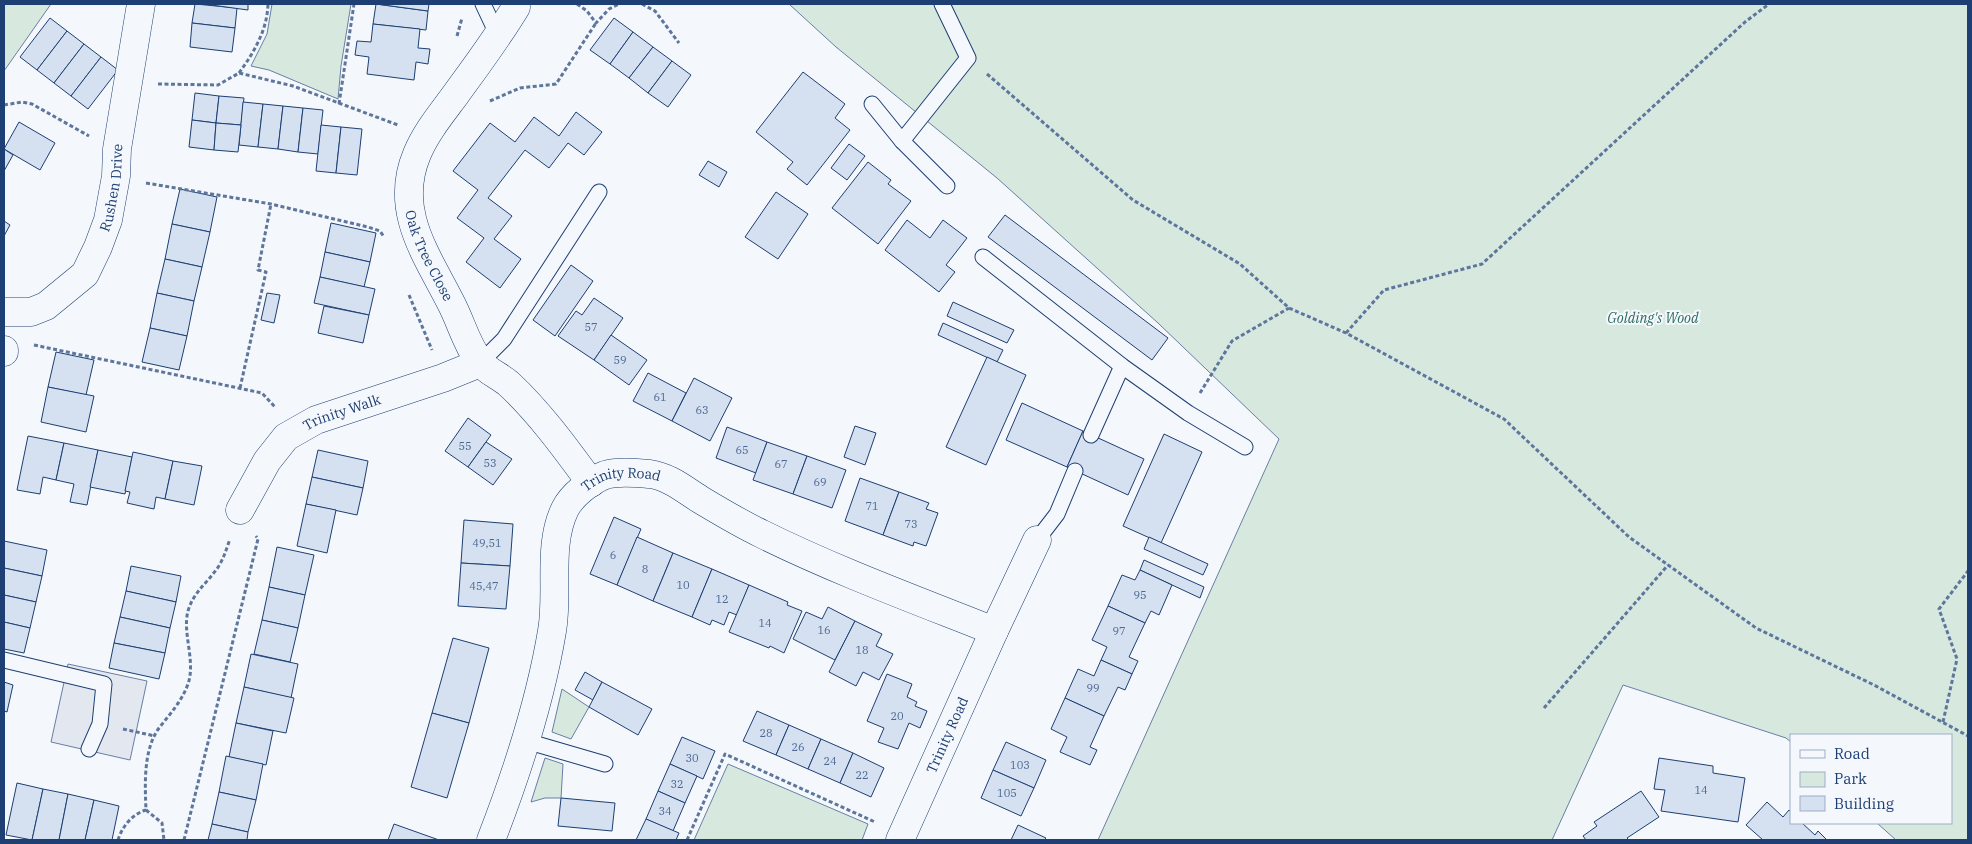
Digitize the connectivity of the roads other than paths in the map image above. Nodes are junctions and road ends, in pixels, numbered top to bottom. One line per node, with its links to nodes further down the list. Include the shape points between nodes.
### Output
1 (141, 4): 11 (street, Rushen Drive, via 108,220 85,274 46,306 31,312)
2 (483, 4): 5 (lane)
3 (942, 4): 7 (lane, via 968,58)
4 (516, 7): 5 (street, Oak Tree Close)
5 (498, 36): 12 (street, Oak Tree Close, via 427,135 411,174 408,194 422,250)
6 (872, 104): 7 (lane)
7 (902, 141): 8 (lane)
8 (947, 186)
9 (599, 192): 12 (lane, via 504,340)
10 (983, 256): 13 (lane)
11 (4, 312)
12 (480, 363): 17 (street, Oak Tree Close, via 508,384 537,414); 18 (street, Trinity Walk, via 316,420 286,437 267,461)
13 (1122, 366): 14 (lane); 15 (lane, via 1188,414)
14 (1091, 435)
15 (1245, 447)
16 (1075, 472): 19 (lane, via 1057,514)
17 (591, 483): 20 (street, Trinity Road, via 606,475 626,473 652,474 673,481 739,523 790,548); 22 (street, Trinity Road, via 565,508 560,524 552,629)
18 (240, 510)
19 (1037, 540): 20 (street, Trinity Road)
20 (994, 631): 25 (street, Trinity Road)
21 (4, 660): 23 (lane, via 104,684 100,724)
22 (526, 741): 24 (lane); 26 (street, Trinity Road)
23 (88, 749)
24 (605, 764)
25 (901, 838)
26 (491, 840)

